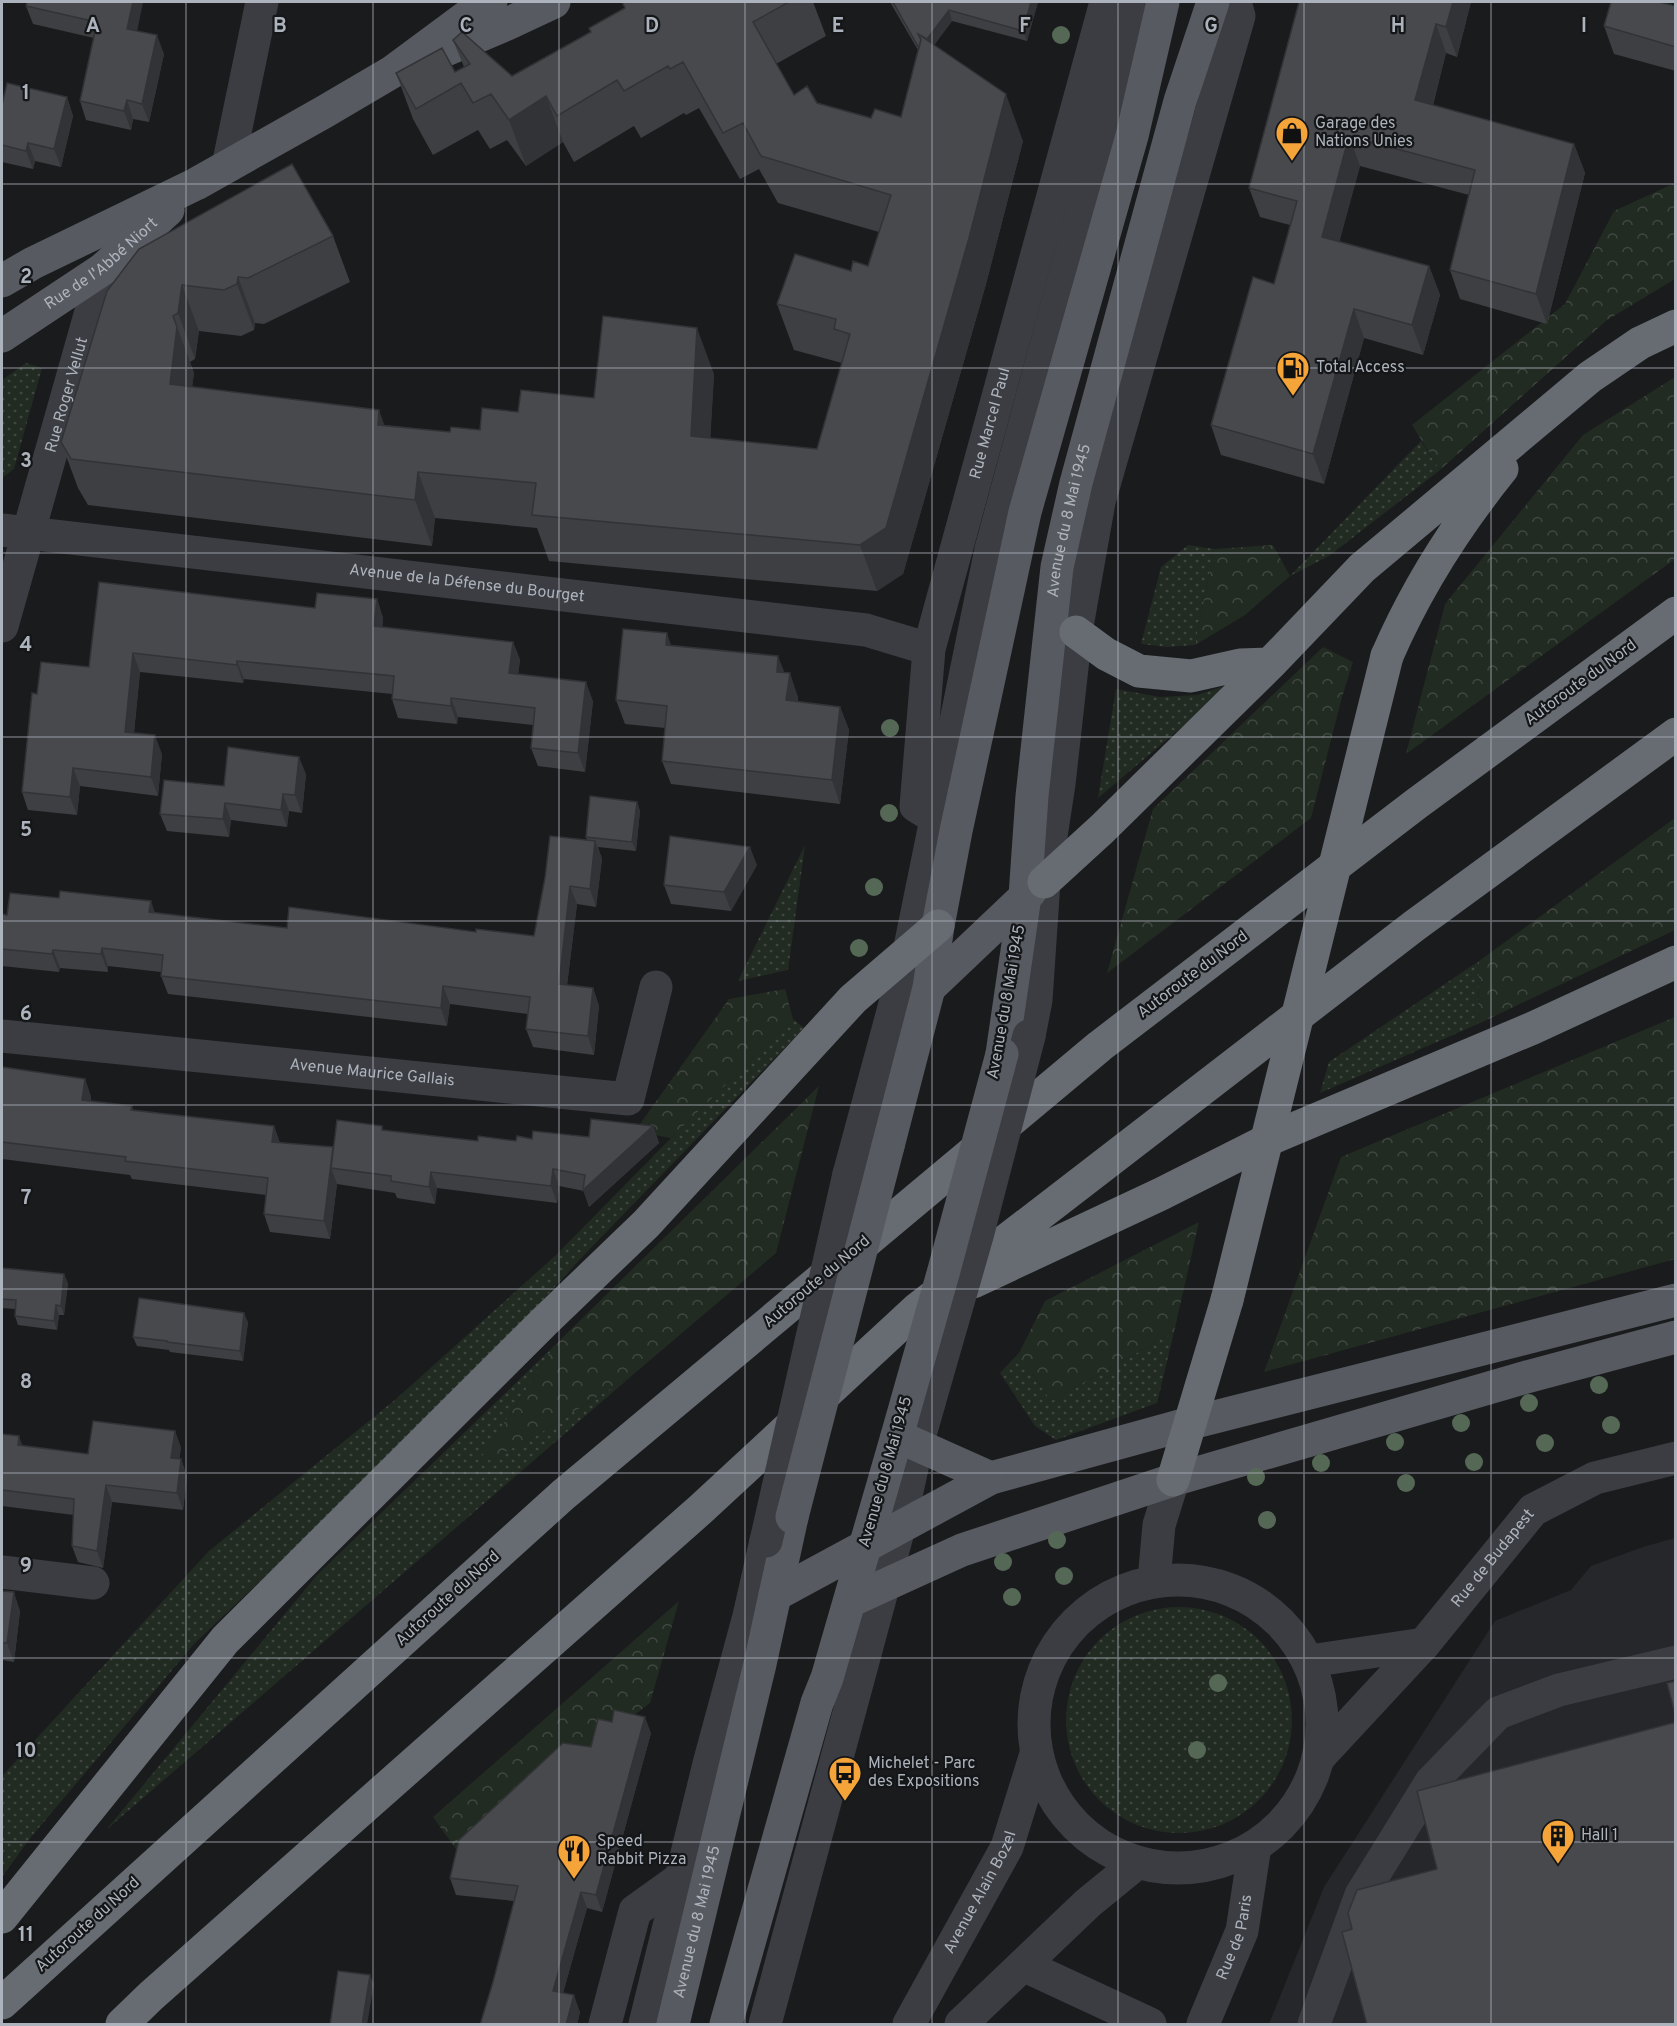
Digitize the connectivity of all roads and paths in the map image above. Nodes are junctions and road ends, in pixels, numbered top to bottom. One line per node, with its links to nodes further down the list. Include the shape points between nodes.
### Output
1 (262, 2): 10 (street)
2 (491, 2): 9 (main road, Rue de l'Abbé Niort)
3 (554, 2): 9 (main road, Rue de l'Abbé Niort)
4 (1106, 2): 22 (street, Rue Marcel Paul)
5 (1139, 2): 25 (street, via 991,549)
6 (1163, 2): 25 (main road, Avenue du 8 Mai 1945, via 1132,136 1025,512)
7 (1213, 2): 18 (main road, Avenue du 8 Mai 1945, via 1180,101 1076,483)
8 (1235, 2): 21 (street, via 1239,16 1099,502)
9 (393, 72): 10 (main road, Rue de l'Abbé Niort)
10 (228, 166): 11 (main road, Rue de l'Abbé Niort)
11 (196, 184): 12 (main road, Rue de l'Abbé Niort); 13 (main road, Rue de l'Abbé Niort)
12 (103, 269): 15 (main road, Rue de l'Abbé Niort); 17 (street, Rue Roger Vellut)
13 (2, 281)
14 (1676, 326): 16 (highway, via 1640,343 1590,377)
15 (2, 336)
16 (1549, 412): 23 (highway, via 1362,568); 36 (highway, bridge, via 1479,498 1442,553 1387,656 1227,1300)
17 (15, 532): 20 (street, Rue Roger Vellut); 22 (street, Avenue de la Défense du Bourget, via 866,630)
18 (1053, 598): 21 (main road); 26 (main road, Avenue du 8 Mai 1945, via 1032,796)
19 (1676, 613): 61 (highway, Autoroute du Nord, via 1416,804 1091,1053 563,1495)
20 (2, 626)
21 (1076, 632): 23 (highway, via 1139,671 1191,676 1240,665); 26 (street, via 1059,784)
22 (929, 649): 25 (street, Rue Marcel Paul, via 916,806)
23 (1270, 664): 26 (highway, via 1102,829)
24 (1676, 734): 34 (highway, via 1414,926)
25 (946, 824): 27 (main road, Avenue du 8 Mai 1945); 28 (street)
26 (1034, 889): 31 (main road); 37 (main road, Avenue du 8 Mai 1945, bridge, via 1002,1054 944,1270); 37 (street, bridge, via 1036,1000 1029,1036 929,1404)
27 (938, 926): 28 (highway); 31 (main road, Avenue du 8 Mai 1945)
28 (909, 952): 49 (street, bridge, via 849,1174); 59 (highway, via 853,999 646,1224 225,1640)
29 (1676, 962): 34 (highway, via 1533,1028 1272,1138)
30 (656, 987): 32 (street, Avenue Maurice Gallais, via 628,1099)
31 (929, 988): 47 (main road, Avenue du 8 Mai 1945, bridge)
32 (2, 1036)
33 (1676, 1300): 36 (main road)
34 (917, 1308): 62 (highway, via 702,1508)
35 (1676, 1337): 40 (main road)
36 (1191, 1423): 39 (main road); 40 (highway)
37 (907, 1440): 39 (main road); 41 (street); 42 (main road, Avenue du 8 Mai 1945)
38 (1676, 1458): 50 (street, Rue de Budapest, via 1595,1478 1533,1510)
39 (991, 1478): 41 (main road)
40 (1173, 1480): 44 (street, via 1159,1525); 46 (main road, via 962,1550)
41 (899, 1528): 42 (main road); 46 (street)
42 (866, 1545): 47 (main road); 48 (main road, Avenue du 8 Mai 1945)
43 (2, 1572): 45 (street)
44 (1154, 1580): 51 (street, via 1204,1580 1248,1596 1284,1623); 53 (street, via 1114,1596 1075,1622 1046,1660 1033,1706)
45 (93, 1583)
46 (883, 1585): 48 (main road); 67 (street)
47 (775, 1595): 49 (street); 56 (main road, Avenue du 8 Mai 1945)
48 (850, 1601): 66 (main road, Avenue du 8 Mai 1945, via 817,1703)
49 (749, 1616): 58 (street)
50 (1424, 1644): 51 (street); 54 (street, Rue de Budapest)
51 (1310, 1661): 54 (street, via 1323,1707)
52 (1676, 1662): 72 (street, via 1559,1690 1498,1713 1431,1782 1361,1895)
53 (1036, 1754): 57 (street, via 1049,1791 1071,1822 1101,1847); 68 (street, Avenue Alain Bozel, via 1007,1847)
54 (1320, 1756): 55 (street, via 1295,1807 1284,1822)
55 (1255, 1846): 57 (street, via 1217,1863 1178,1868); 71 (street, Rue de Paris, via 1242,1931)
56 (714, 1854): 58 (street); 65 (main road, Avenue du 8 Mai 1945)
57 (1137, 1863): 60 (street)
58 (682, 1879): 63 (street, via 635,1911); 64 (street)
59 (2, 1917)
60 (1023, 1965): 69 (street); 70 (street)
61 (2, 2003)
62 (122, 2025)
63 (605, 2025)
64 (645, 2025)
65 (673, 2025)
66 (726, 2025)
67 (765, 2025)
68 (909, 2025)
69 (961, 2025)
70 (1150, 2025)
71 (1203, 2025)
72 (1314, 2025)

